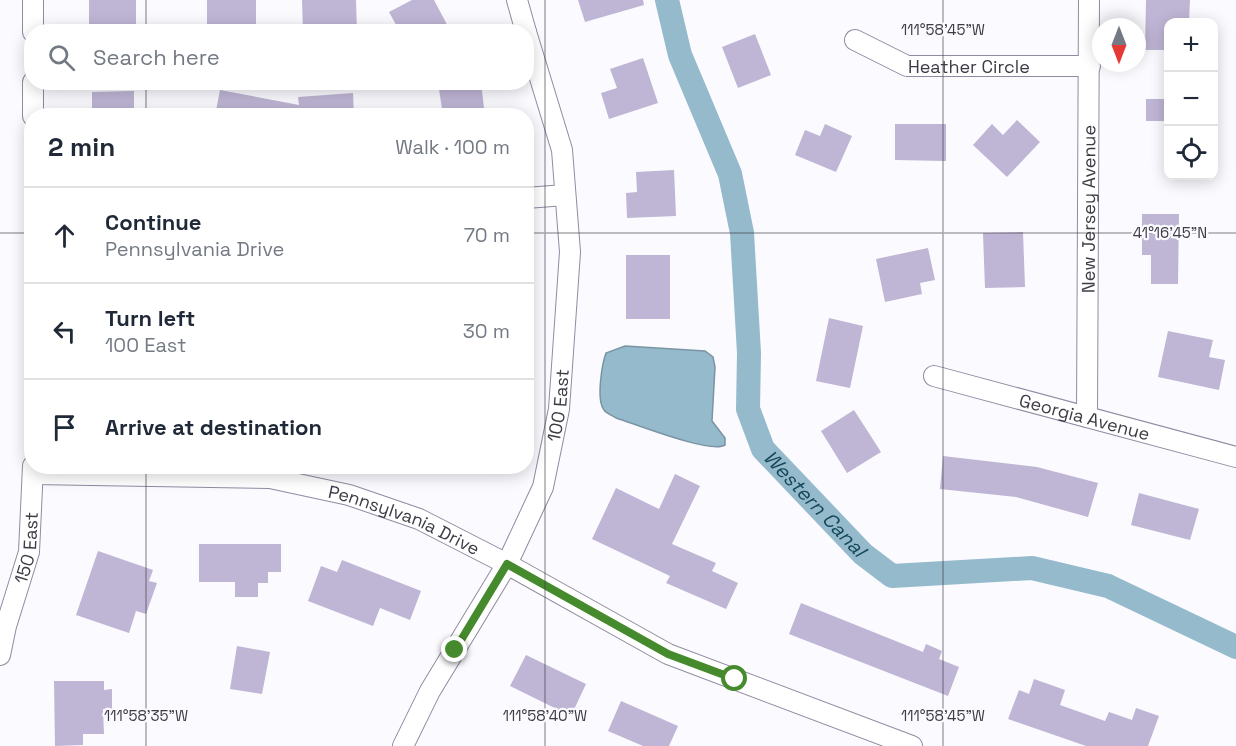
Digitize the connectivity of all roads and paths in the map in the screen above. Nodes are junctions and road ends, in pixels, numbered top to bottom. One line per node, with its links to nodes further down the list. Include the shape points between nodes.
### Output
1 (33, 0): 4 (street)
2 (517, 0): 5 (street, 100 East)
3 (1089, 0): 8 (street, New Jersey Avenue)
4 (33, 24)
5 (524, 24)
6 (855, 40): 8 (street, Heather Circle, via 908,66)
7 (534, 58): 11 (street, 100 East, via 562,150)
8 (1090, 66): 14 (street, New Jersey Avenue)
9 (33, 90): 10 (street)
10 (33, 108)
11 (566, 195): 12 (street); 18 (street, 100 East, via 570,252 559,409 543,487)
12 (534, 197)
13 (934, 376): 14 (street, Georgia Avenue)
14 (1087, 417): 15 (street, Georgia Avenue)
15 (1236, 457)
16 (33, 474): 19 (street, 150 East, via 29,552)
17 (152, 474): 18 (street, Pennsylvania Drive, via 270,478 349,495 418,519)
18 (507, 564): 20 (street, 100 East, via 430,690); 21 (street, Pennsylvania Drive, via 668,654)
19 (0, 655)
20 (402, 746)
21 (912, 746)

